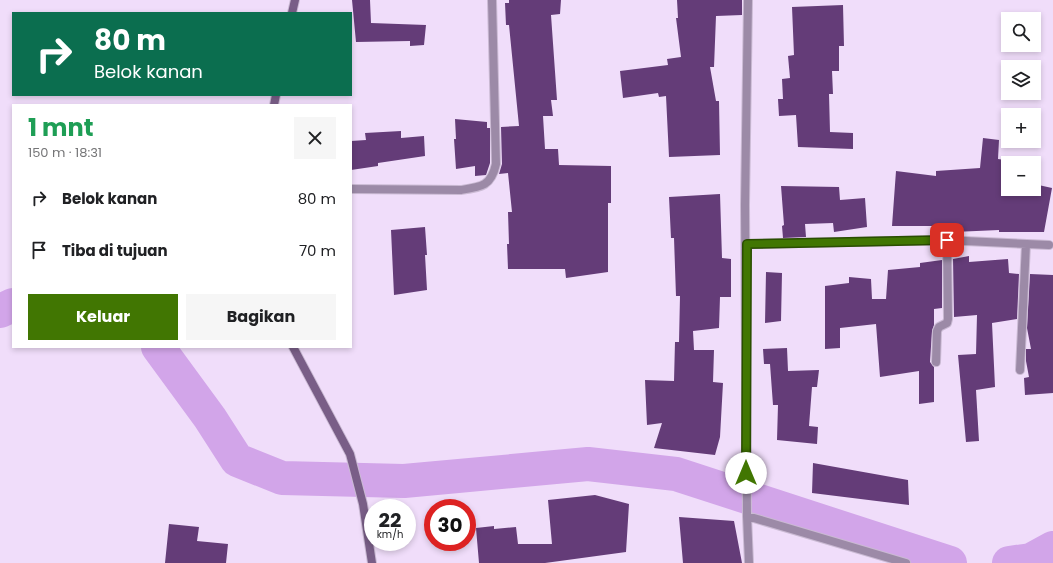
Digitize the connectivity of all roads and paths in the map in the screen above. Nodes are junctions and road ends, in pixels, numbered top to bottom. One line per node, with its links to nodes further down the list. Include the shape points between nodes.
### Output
1 (295, 0): 4 (street)
2 (492, 0): 5 (street, via 496,164 494,175 488,183 477,188 461,190)
3 (748, 0): 7 (street, via 745,204)
4 (292, 12)
5 (352, 189)
6 (947, 240): 7 (street); 8 (street); 11 (street, via 948,323 939,327 937,331)
7 (747, 244): 13 (street)
8 (1026, 244): 9 (street); 12 (street)
9 (1049, 246)
10 (294, 348): 14 (street, via 350,454)
11 (936, 362)
12 (1020, 370)
13 (746, 513): 15 (street); 16 (street)
14 (372, 563)
15 (750, 563)
16 (906, 563)

